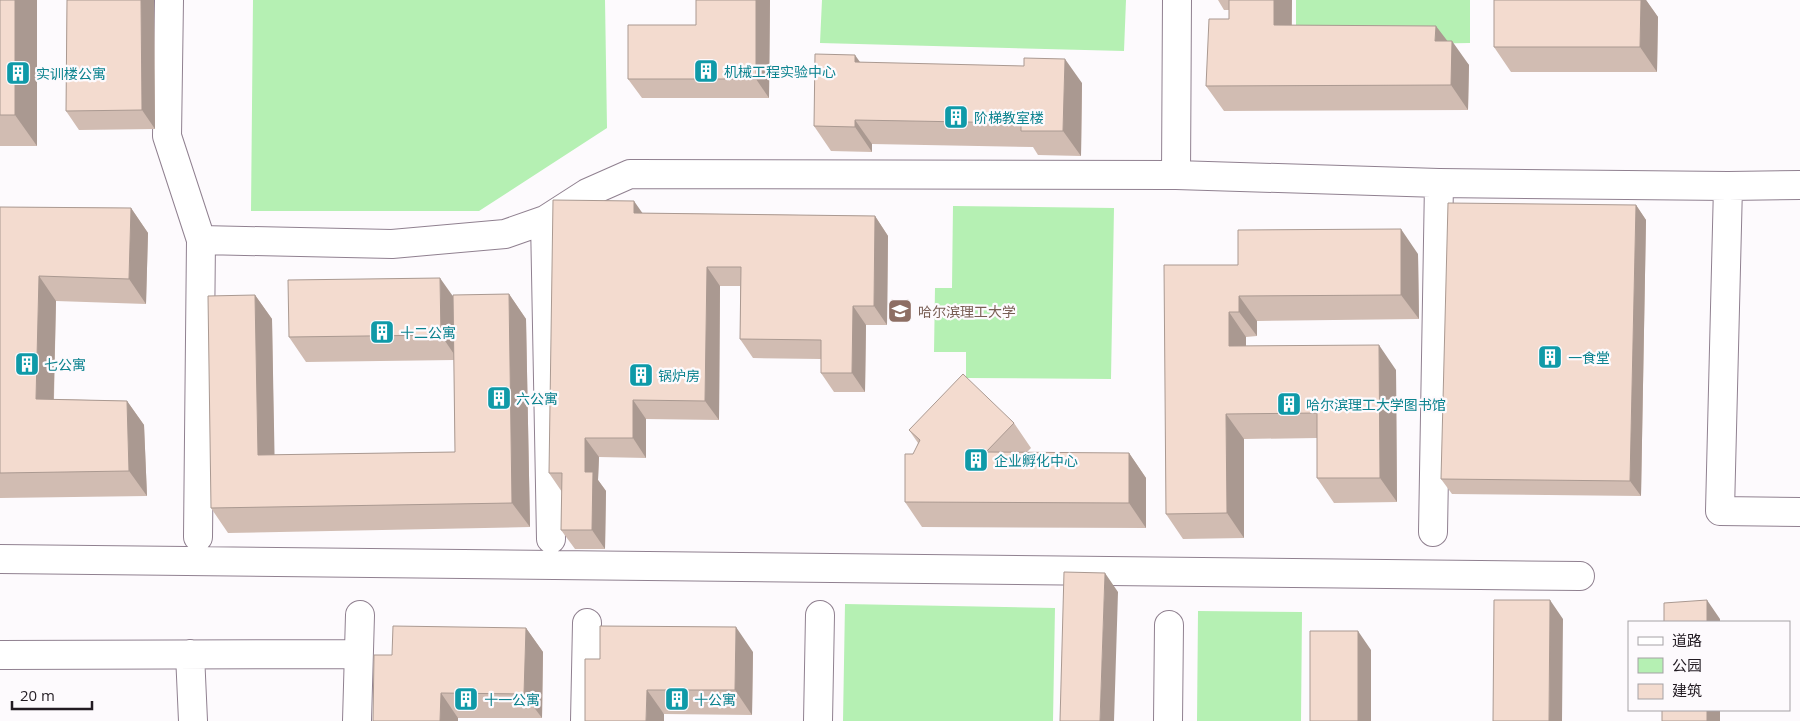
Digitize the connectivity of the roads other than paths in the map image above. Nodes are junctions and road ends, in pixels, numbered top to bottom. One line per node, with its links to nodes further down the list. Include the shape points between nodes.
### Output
1 (169, 0): 8 (street, via 167,136)
2 (1177, 0): 3 (street)
3 (1176, 175): 4 (street); 7 (street, via 630,174 587,193)
4 (1439, 184): 6 (street); 10 (street)
5 (1800, 185): 6 (street)
6 (1728, 186): 9 (street, via 1720,511)
7 (545, 220): 8 (street, via 504,234 392,244); 12 (street)
8 (201, 240): 11 (street)
9 (1800, 512)
10 (1433, 532)
11 (198, 537)
12 (551, 540)
13 (0, 559): 14 (street)
14 (1580, 576)
15 (360, 615): 21 (street)
16 (820, 615): 25 (street)
17 (587, 623): 24 (street)
18 (1168, 625): 26 (street)
19 (0, 654): 20 (street)
20 (190, 654): 21 (street); 22 (street)
21 (358, 654): 23 (street)
22 (193, 721)
23 (357, 721)
24 (585, 721)
25 (818, 721)
26 (1168, 721)

